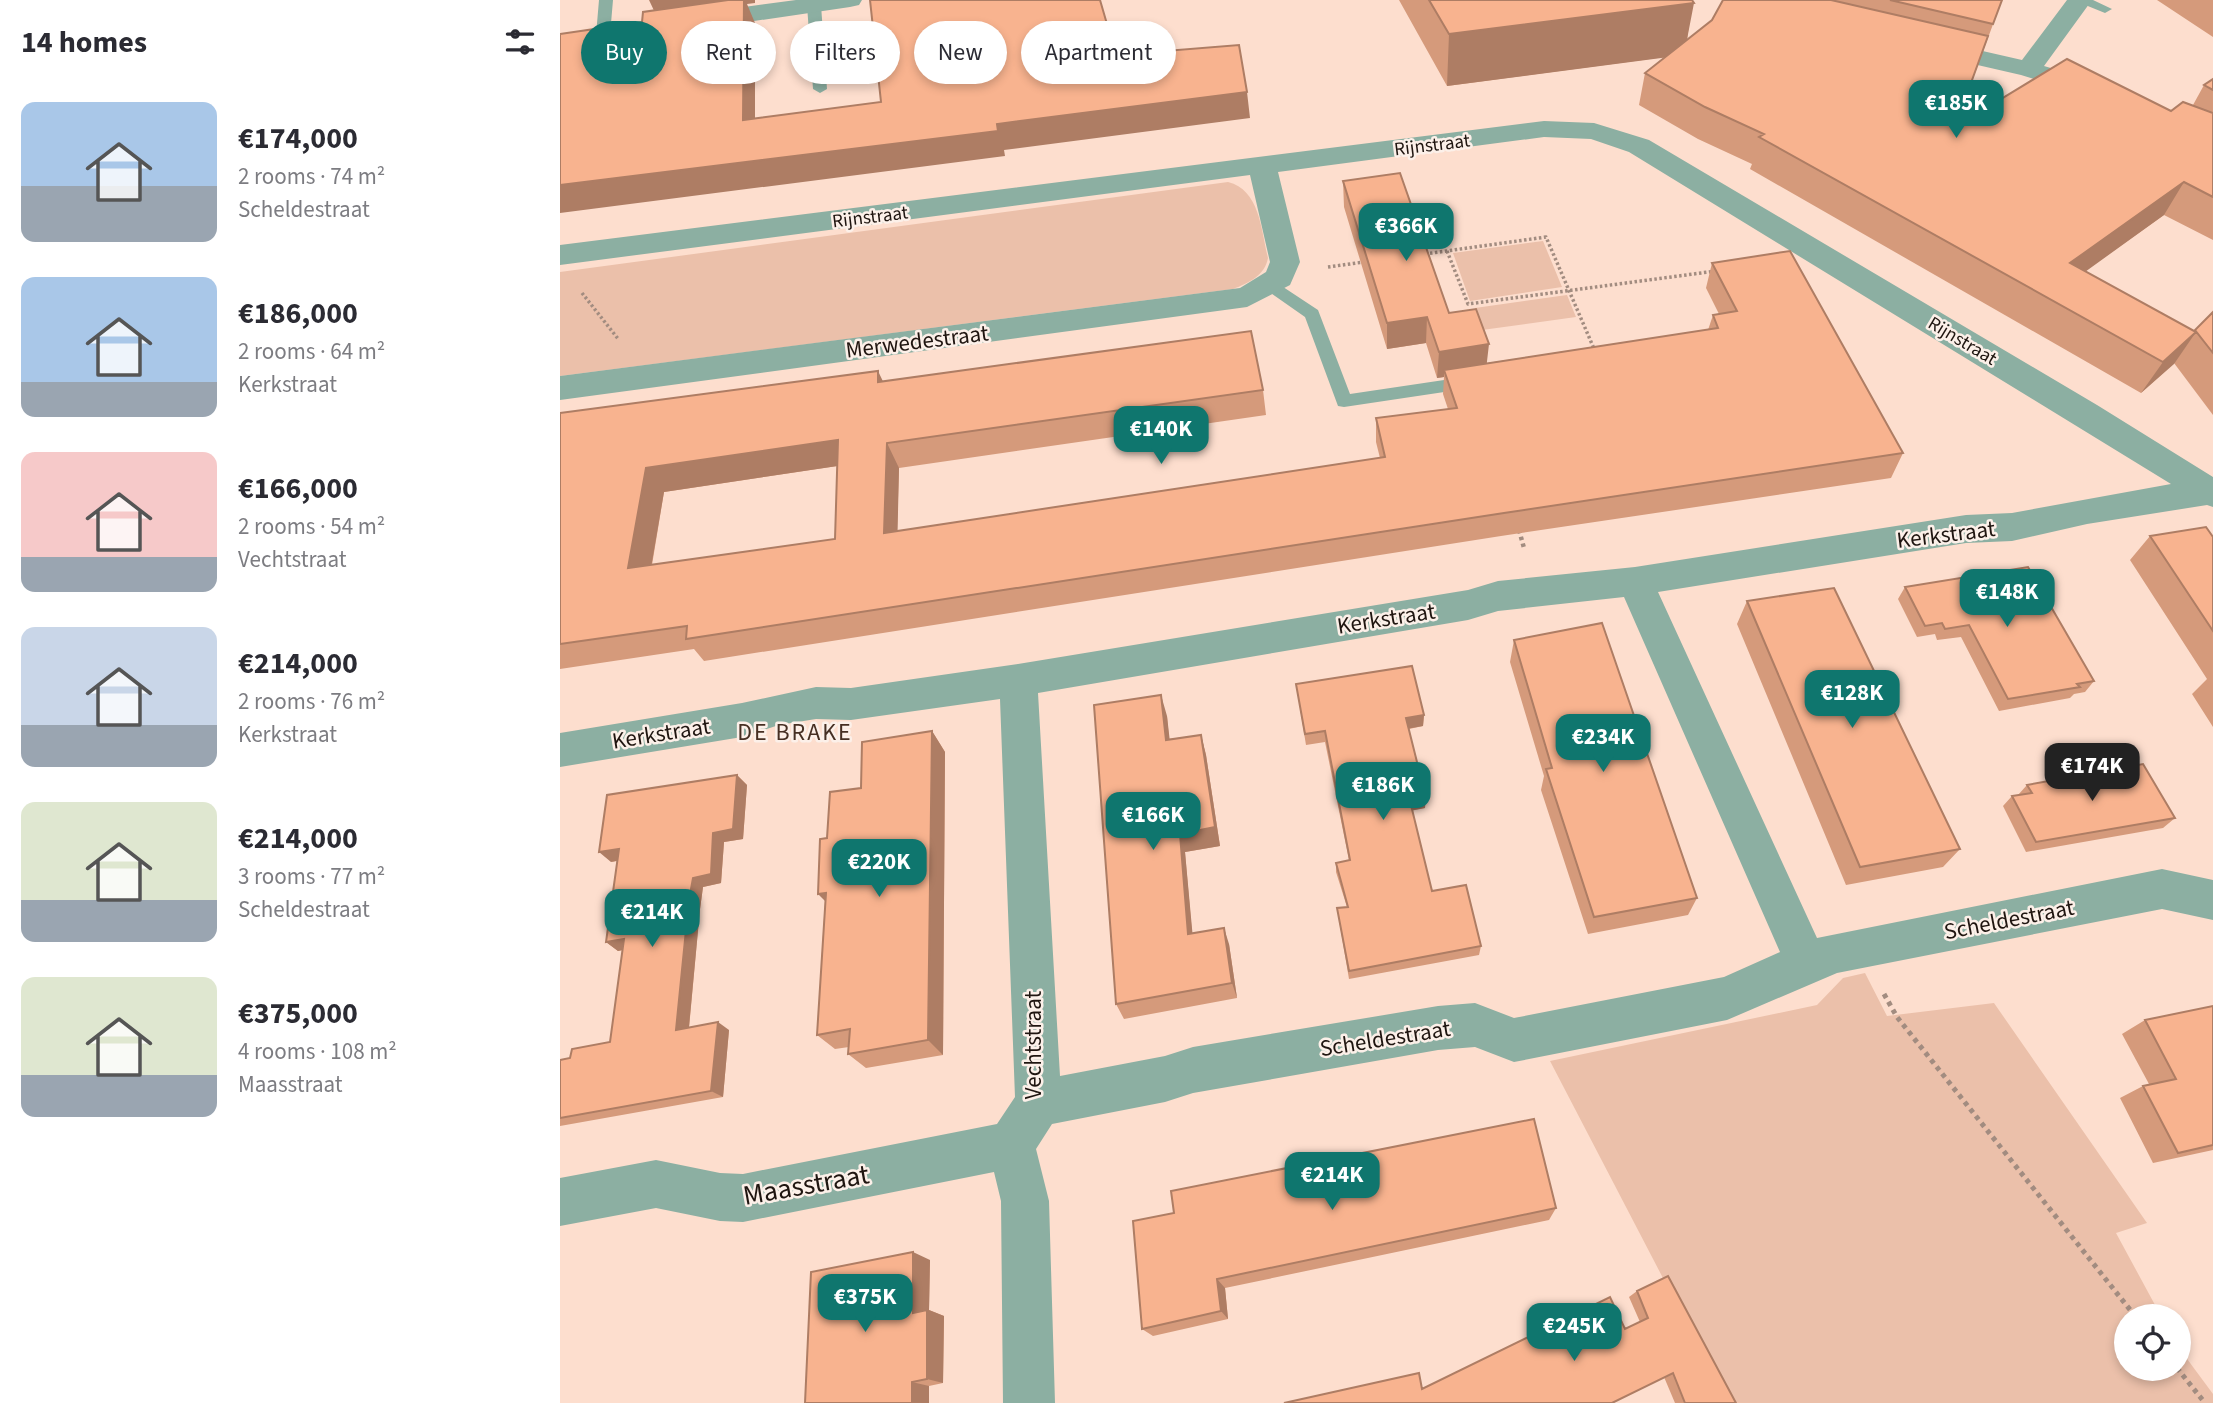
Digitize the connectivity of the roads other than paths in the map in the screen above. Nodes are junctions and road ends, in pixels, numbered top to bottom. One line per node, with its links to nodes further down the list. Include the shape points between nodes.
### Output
1 (606, 0): 6 (lane)
2 (850, 0): 4 (street)
3 (2080, 0): 5 (lane); 9 (street)
4 (814, 5): 7 (street); 10 (lane)
5 (2105, 9)
6 (598, 21)
7 (703, 21)
8 (1904, 41): 9 (street)
9 (2028, 69): 11 (street)
10 (820, 89)
11 (2117, 99)
12 (1262, 166): 13 (street, Rijnstraat); 14 (street, via 1284,255); 17 (street, Rijnstraat, via 1544,129 1618,137)
13 (560, 255)
14 (1277, 277): 15 (lane, via 1312,314 1344,401); 16 (street, Merwedestraat, via 1247,296 1233,299)
15 (1486, 380)
16 (560, 388)
17 (2212, 492): 18 (street, Kerkstraat, via 2012,527 1966,529)
18 (1635, 581): 19 (street, Kerkstraat, via 1537,591); 22 (street)
19 (1018, 680): 20 (street, Kerkstraat, via 851,704 792,707 742,720); 23 (street, Vechtstraat)
20 (560, 750)
21 (2213, 900): 22 (street, Scheldestraat, via 2162,888)
22 (1821, 957): 23 (street, Scheldestraat, via 1727,998 1514,1040 1475,1024 1438,1028)
23 (1038, 1102): 24 (street, Vechtstraat)
24 (1011, 1145): 25 (street, Maasstraat, via 743,1198 720,1198 656,1184); 26 (street, via 1025,1201)
25 (560, 1202)
26 (1029, 1403)

